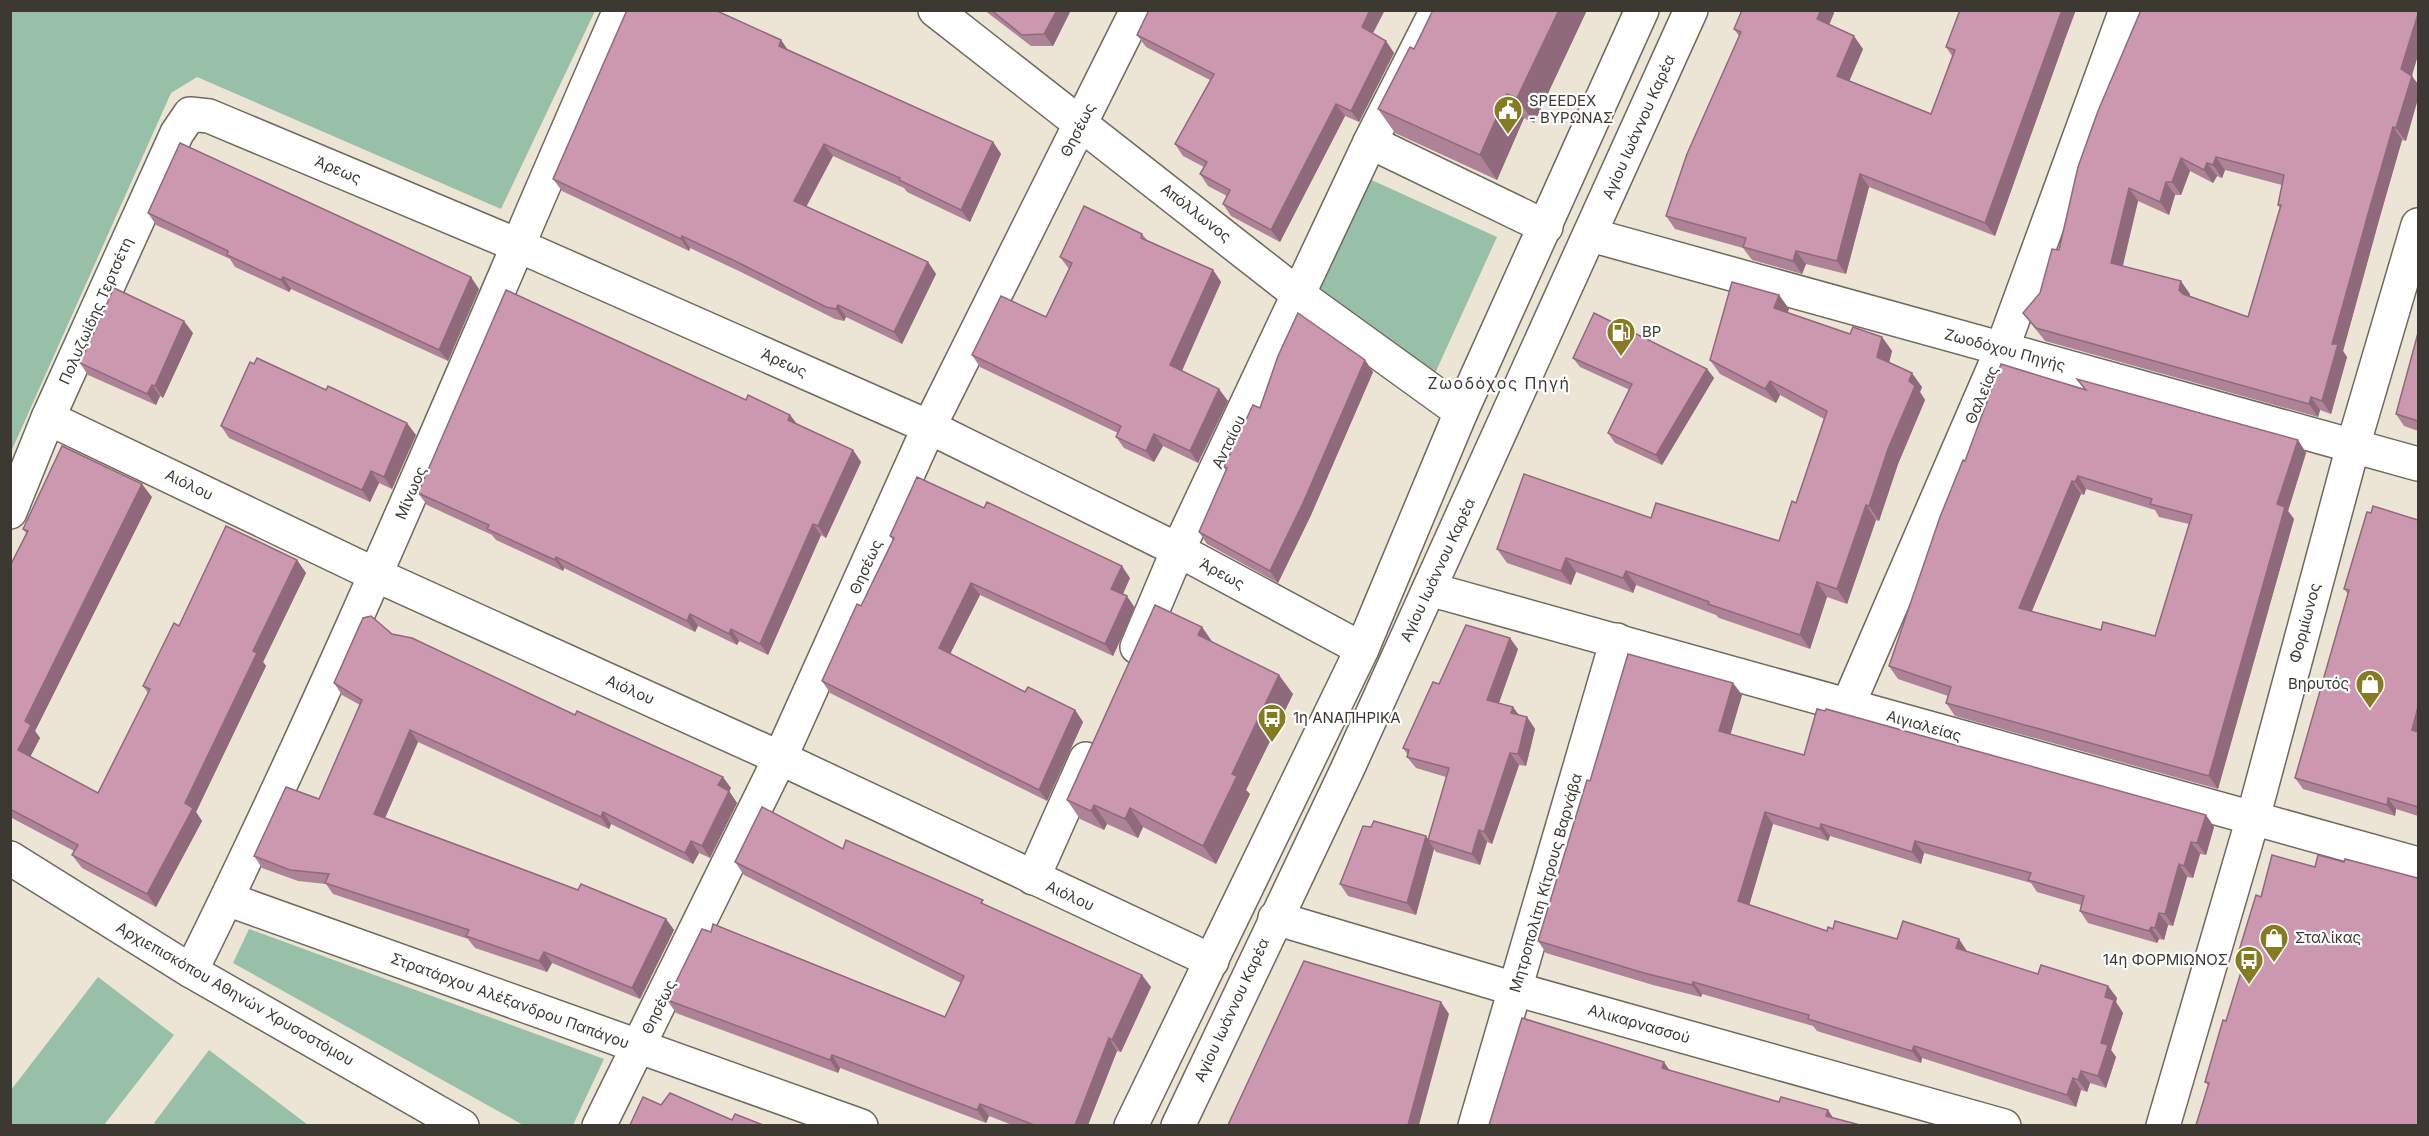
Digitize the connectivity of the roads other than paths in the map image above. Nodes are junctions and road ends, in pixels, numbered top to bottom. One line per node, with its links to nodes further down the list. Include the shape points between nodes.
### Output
1 (620, 10): 14 (street, Μίνωος)
2 (935, 10): 9 (street, Απόλλωνος)
3 (1137, 10): 9 (street, Θησέως)
4 (1437, 10): 10 (street, Ανταίου)
5 (1642, 10): 12 (street)
6 (1691, 10): 13 (street, Αγίου Ιωάννου Καρέα)
7 (2126, 10): 16 (street, Θαλείας)
8 (190, 114): 14 (street, Άρεως, via 209,116); 18 (street, Πολυζωίδης Τερτσέτη, via 177,133)
9 (1082, 122): 15 (street, Απόλλωνος); 19 (street, Θησέως)
10 (1370, 142): 12 (street); 15 (street, Ανταίου)
11 (2418, 225): 20 (street, Φορμίωνος)
12 (1546, 226): 17 (street)
13 (1591, 235): 16 (street, Ζωοδόχου Πηγής); 25 (street, Αγίου Ιωάννου Καρέα)
14 (517, 245): 19 (street, Άρεως); 24 (street, Μίνωος)
15 (1299, 295): 17 (street, Απόλλωνος); 23 (street, Ανταίου)
16 (2002, 349): 20 (street, Ζωοδόχου Πηγής); 29 (street, Θαλείας)
17 (1461, 412): 27 (street)
18 (48, 418): 22 (street, Πολυζωίδης Τερτσέτη); 24 (street, Αιόλου)
19 (929, 427): 23 (street, Άρεως); 31 (street, Θησέως)
20 (2353, 446): 21 (street, Ζωοδόχου Πηγής); 32 (street, Φορμίωνος)
21 (2418, 464)
22 (10, 512)
23 (1178, 550): 27 (street, Άρεως); 28 (street, Ανταίου)
24 (376, 575): 31 (street, Αιόλου); 36 (street, Μίνωος)
25 (1429, 589): 26 (street, Αιγιαλείας); 37 (street, Αγίου Ιωάννου Καρέα)
26 (1617, 640): 29 (street, Αιγιαλείας); 40 (street, Μητροπολίτη Κίτρους Βαρνάβα)
27 (1362, 649): 38 (street)
28 (1123, 678)
29 (1848, 705): 32 (street, Αιγιαλείας)
30 (1099, 731): 35 (street)
31 (780, 758): 35 (street, Αιόλου); 41 (street, Θησέως)
32 (2253, 818): 34 (street, Αιγιαλείας); 49 (street, Φορμίωνος)
33 (10, 858): 39 (street, Αρχιεπισκόπου Αθηνών Χρυσοστόμου)
34 (2418, 864)
35 (1033, 878): 38 (street, Αιόλου)
36 (227, 898): 39 (street, Μίνωος); 41 (street, Στρατάρχου Αλέξανδρου Παπάγου)
37 (1275, 918): 40 (street, Αλικαρνασσού); 46 (street, Αγίου Ιωάννου Καρέα)
38 (1212, 961): 45 (street)
39 (191, 971): 42 (street, Αρχιεπισκόπου Αθηνών Χρυσοστόμου)
40 (1515, 989): 47 (street, Μητροπολίτη Κίτρους Βαρνάβα); 48 (street, Αλικαρνασσού)
41 (639, 1048): 43 (street, Θησέως); 44 (street, Στρατάρχου Αλέξανδρου Παπάγου)
42 (462, 1125)
43 (599, 1125)
44 (861, 1125)
45 (1131, 1125)
46 (1178, 1125)
47 (1475, 1125)
48 (2004, 1125)
49 (2163, 1125)

